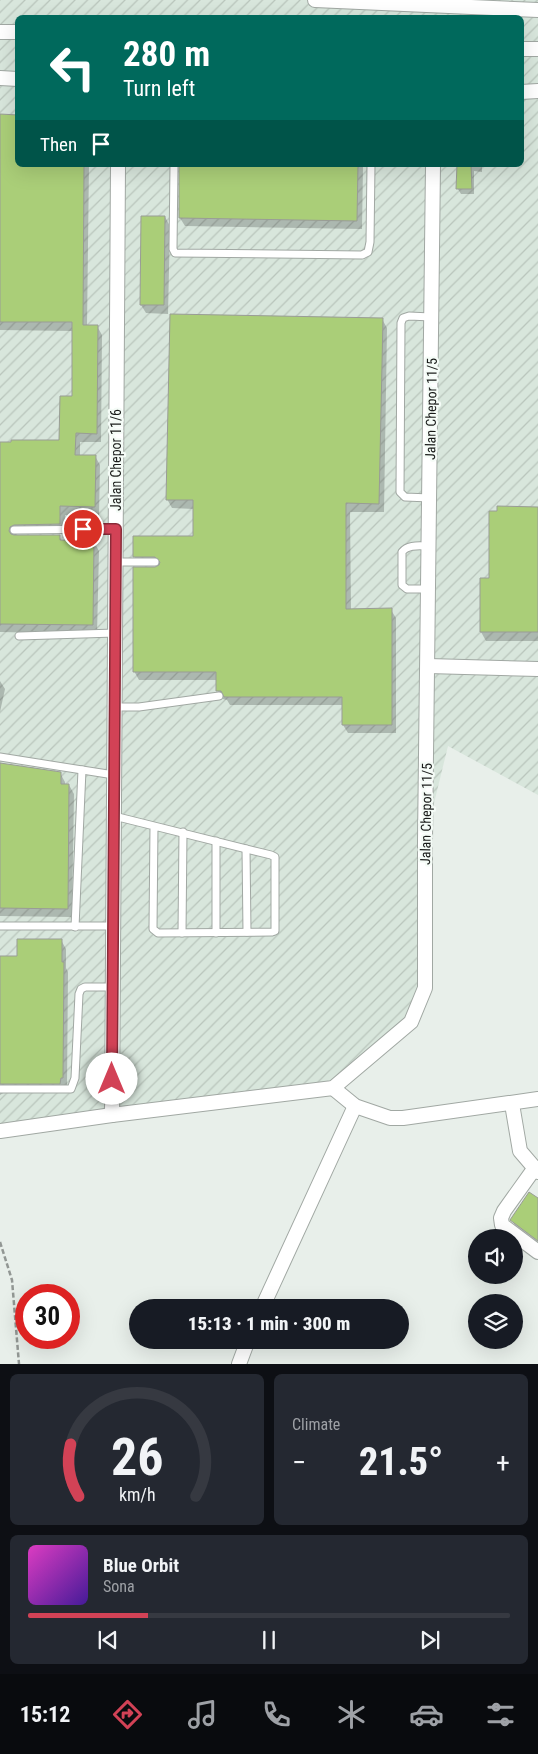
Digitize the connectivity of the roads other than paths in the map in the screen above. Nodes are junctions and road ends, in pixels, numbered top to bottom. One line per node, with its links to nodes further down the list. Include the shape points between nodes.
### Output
1 (315, 0): 2 (street)
2 (522, 4): 3 (street)
3 (538, 10)
4 (0, 32): 5 (street)
5 (15, 32)
6 (524, 49): 7 (street)
7 (538, 49)
8 (0, 78): 9 (street)
9 (15, 79)
10 (538, 91): 11 (street)
11 (524, 92)
12 (118, 167): 18 (street, Jalan Chepor 11/6)
13 (174, 167): 14 (lane, via 175,253 362,255 368,252 370,242)
14 (371, 167)
15 (433, 167): 16 (street, Jalan Chepor 11/5)
16 (432, 317): 17 (street, Jalan Chepor 11/5); 17 (lane, via 409,316 401,323 400,492 405,497)
17 (430, 498): 20 (street, Jalan Chepor 11/5)
18 (116, 529): 19 (lane); 21 (street, Jalan Chepor 11/6)
19 (14, 530)
20 (429, 546): 23 (street, Jalan Chepor 11/5); 23 (lane, via 410,546 402,552 402,585 407,589)
21 (115, 562): 22 (lane); 24 (street, Jalan Chepor 11/6)
22 (155, 562)
23 (428, 589): 26 (street, Jalan Chepor 11/5)
24 (115, 633): 25 (lane); 29 (street, Jalan Chepor 11/6)
25 (19, 636)
26 (428, 666): 27 (street); 45 (street, Jalan Chepor 11/5, via 425,988 410,1022)
27 (538, 669)
28 (219, 696): 29 (lane, via 139,708)
29 (115, 707): 32 (street, Jalan Chepor 11/6)
30 (0, 757): 31 (lane)
31 (82, 770): 32 (lane); 40 (lane)
32 (114, 775): 33 (street, Jalan Chepor 11/6)
33 (114, 816): 34 (lane); 39 (street, Jalan Chepor 11/6)
34 (154, 826): 35 (lane); 43 (lane, via 153,929 158,933)
35 (183, 832): 36 (lane); 43 (lane)
36 (216, 841): 37 (lane); 41 (lane)
37 (246, 849): 42 (lane); 42 (lane, via 275,857 274,931)
38 (0, 926): 40 (lane)
39 (113, 926): 40 (lane); 44 (street, Jalan Chepor 11/6)
40 (75, 927)
41 (216, 932): 42 (lane); 43 (lane)
42 (248, 932)
43 (182, 933)
44 (113, 987): 46 (lane, via 81,989 75,1078 71,1089); 50 (street, Jalan Chepor 11/6)
45 (333, 1088): 49 (street); 50 (street)
46 (0, 1089)
47 (538, 1099): 48 (street)
48 (512, 1104): 49 (street, via 403,1118 390,1118); 52 (street, via 520,1151)
49 (355, 1106): 54 (street)
50 (112, 1115): 51 (street)
51 (0, 1131)
52 (536, 1171): 53 (street, via 501,1218 502,1224)
53 (538, 1252)
54 (266, 1299)
55 (245, 1349): 56 (street)
56 (239, 1364)

